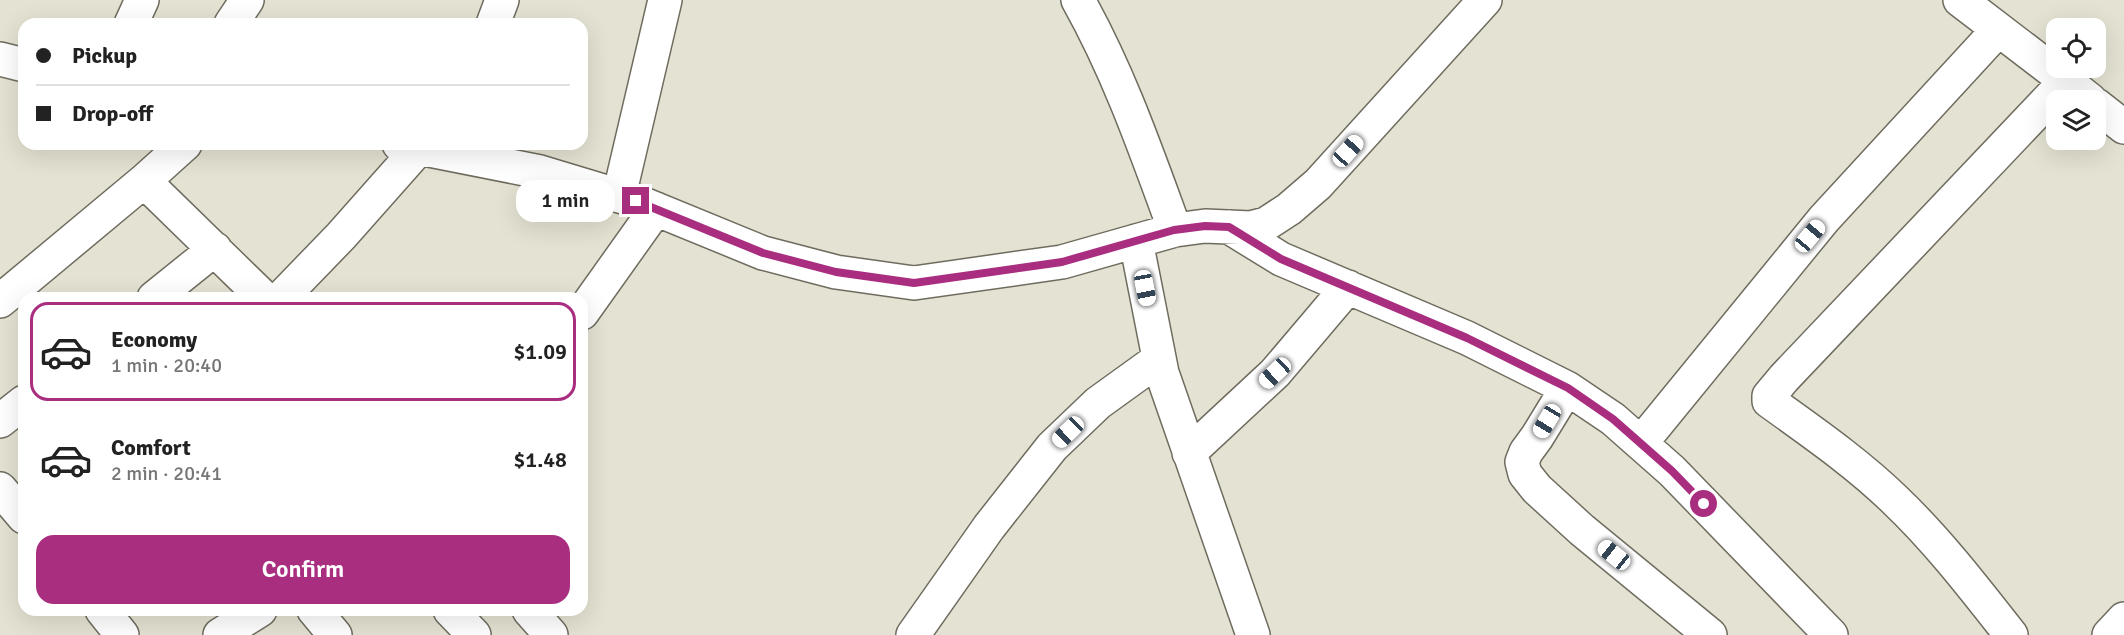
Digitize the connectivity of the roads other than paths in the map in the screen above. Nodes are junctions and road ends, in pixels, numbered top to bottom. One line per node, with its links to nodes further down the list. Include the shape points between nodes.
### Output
1 (142, 0): 8 (street)
2 (248, 0): 9 (street)
3 (502, 0): 10 (street)
4 (665, 0): 20 (street)
5 (1078, 0): 23 (street, via 1101,41 1137,126)
6 (1485, 0): 22 (street, via 1318,184 1266,224)
7 (1960, 0): 11 (street)
8 (134, 18)
9 (235, 18)
10 (495, 18)
11 (1998, 30): 12 (street); 36 (street, via 1824,219)
12 (2077, 90)
13 (2106, 113): 15 (street)
14 (2046, 123): 55 (street, via 1769,396 1769,401 1894,499 1937,543)
15 (2124, 128)
16 (178, 150): 19 (street)
17 (406, 150): 29 (street, via 341,236)
18 (456, 150): 20 (street)
19 (144, 181): 25 (street); 30 (street)
20 (619, 196): 21 (street)
21 (656, 209): 24 (street, via 763,253 836,272 914,283 1062,262); 31 (street)
22 (1229, 227): 23 (street); 26 (street, via 1281,259)
23 (1174, 230): 24 (street)
24 (1136, 241): 32 (street)
25 (215, 249): 27 (street); 28 (street)
26 (1348, 287): 33 (street, via 1467,338); 37 (street, via 1275,373)
27 (161, 292)
28 (258, 292)
29 (287, 292)
30 (0, 301)
31 (588, 305)
32 (1159, 359): 37 (street); 51 (street, via 1098,403 1052,447 965,559)
33 (1568, 388): 36 (street); 53 (street, via 1526,452 1522,462 1525,474 1582,530)
34 (18, 407): 35 (street)
35 (0, 421)
36 (1641, 443): 54 (street)
37 (1189, 453): 52 (street)
38 (0, 489): 39 (street)
39 (18, 510)
40 (107, 616): 46 (street)
41 (250, 616): 47 (street)
42 (319, 616): 48 (street)
43 (456, 616): 49 (street)
44 (534, 616): 50 (street)
45 (2124, 619): 56 (street)
46 (122, 635)
47 (220, 635)
48 (335, 635)
49 (474, 635)
50 (551, 635)
51 (913, 635)
52 (1253, 635)
53 (1710, 635)
54 (1831, 635)
55 (2011, 635)
56 (2109, 635)

